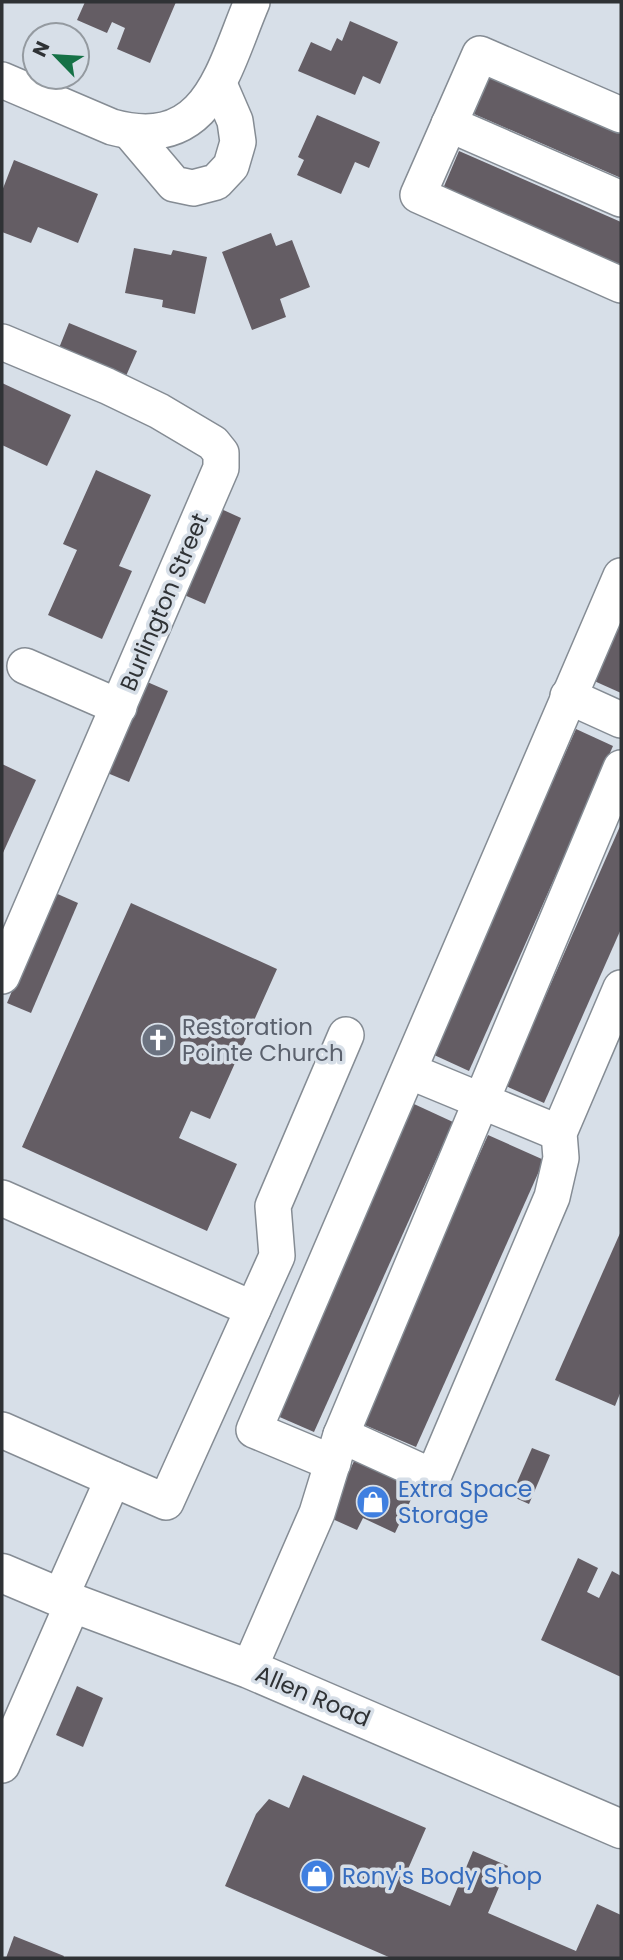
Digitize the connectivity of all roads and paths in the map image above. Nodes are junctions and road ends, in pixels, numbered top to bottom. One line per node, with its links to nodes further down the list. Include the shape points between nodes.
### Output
1 (252, 2): 3 (street)
2 (2, 80): 6 (street)
3 (219, 84): 6 (street, via 201,110 180,123 163,130); 6 (street, via 235,121 238,142 231,166 216,182 192,188 174,184)
4 (621, 115): 5 (street, via 480,54)
5 (449, 124): 7 (street); 8 (street, via 418,195)
6 (130, 132)
7 (621, 199)
8 (621, 285)
9 (2, 342): 13 (street, Burlington Street, via 159,411 213,443 221,453 221,468)
10 (621, 576): 12 (street)
11 (25, 666): 13 (street)
12 (568, 696): 14 (street); 19 (street)
13 (119, 707): 16 (street, Burlington Street)
14 (621, 720)
15 (621, 768): 20 (street)
16 (2, 976)
17 (621, 988): 21 (street)
18 (346, 1035): 23 (street, via 273,1206 277,1255)
19 (409, 1071): 20 (street); 25 (street, via 254,1430)
20 (480, 1102): 21 (street); 25 (street)
21 (559, 1133): 25 (street, via 561,1158 552,1197 433,1477)
22 (2, 1198): 23 (street)
23 (253, 1309): 26 (street, via 166,1502)
24 (2, 1430): 26 (street)
25 (337, 1448): 29 (street, via 317,1513)
26 (113, 1479): 28 (street)
27 (2, 1573): 28 (main road, Allen Road)
28 (66, 1601): 29 (main road, Allen Road); 30 (street)
29 (249, 1669): 31 (main road, Allen Road)
30 (2, 1765)
31 (621, 1829)

